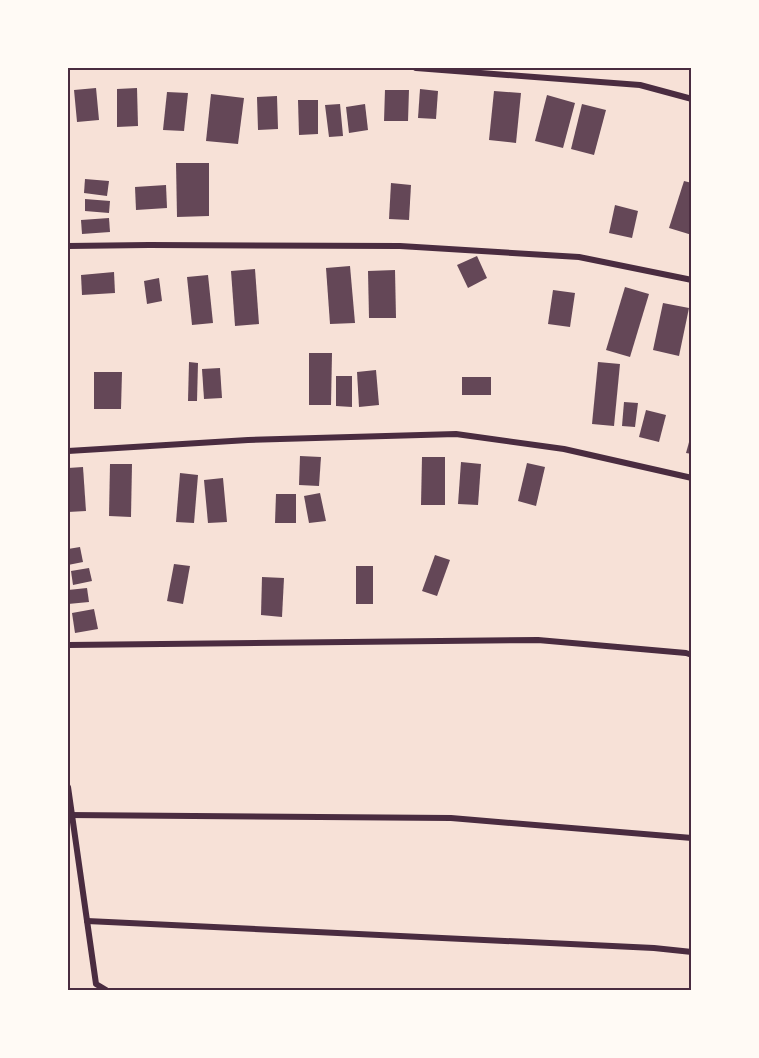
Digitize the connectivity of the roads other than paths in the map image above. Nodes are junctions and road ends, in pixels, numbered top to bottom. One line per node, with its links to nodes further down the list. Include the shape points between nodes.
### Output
1 (416, 68): 2 (street, via 640,85)
2 (692, 99)
3 (68, 246): 4 (street, via 412,246 579,257)
4 (692, 280)
5 (68, 452): 6 (street, via 248,440 456,434 564,449)
6 (692, 478)
7 (68, 645): 8 (street, via 538,640)
8 (692, 655)
9 (68, 787): 10 (street)
10 (70, 815): 11 (street, via 451,818); 12 (street)
11 (692, 838)
12 (87, 921): 13 (street); 14 (street)
13 (692, 952)
14 (96, 987): 15 (street)
15 (106, 990)

